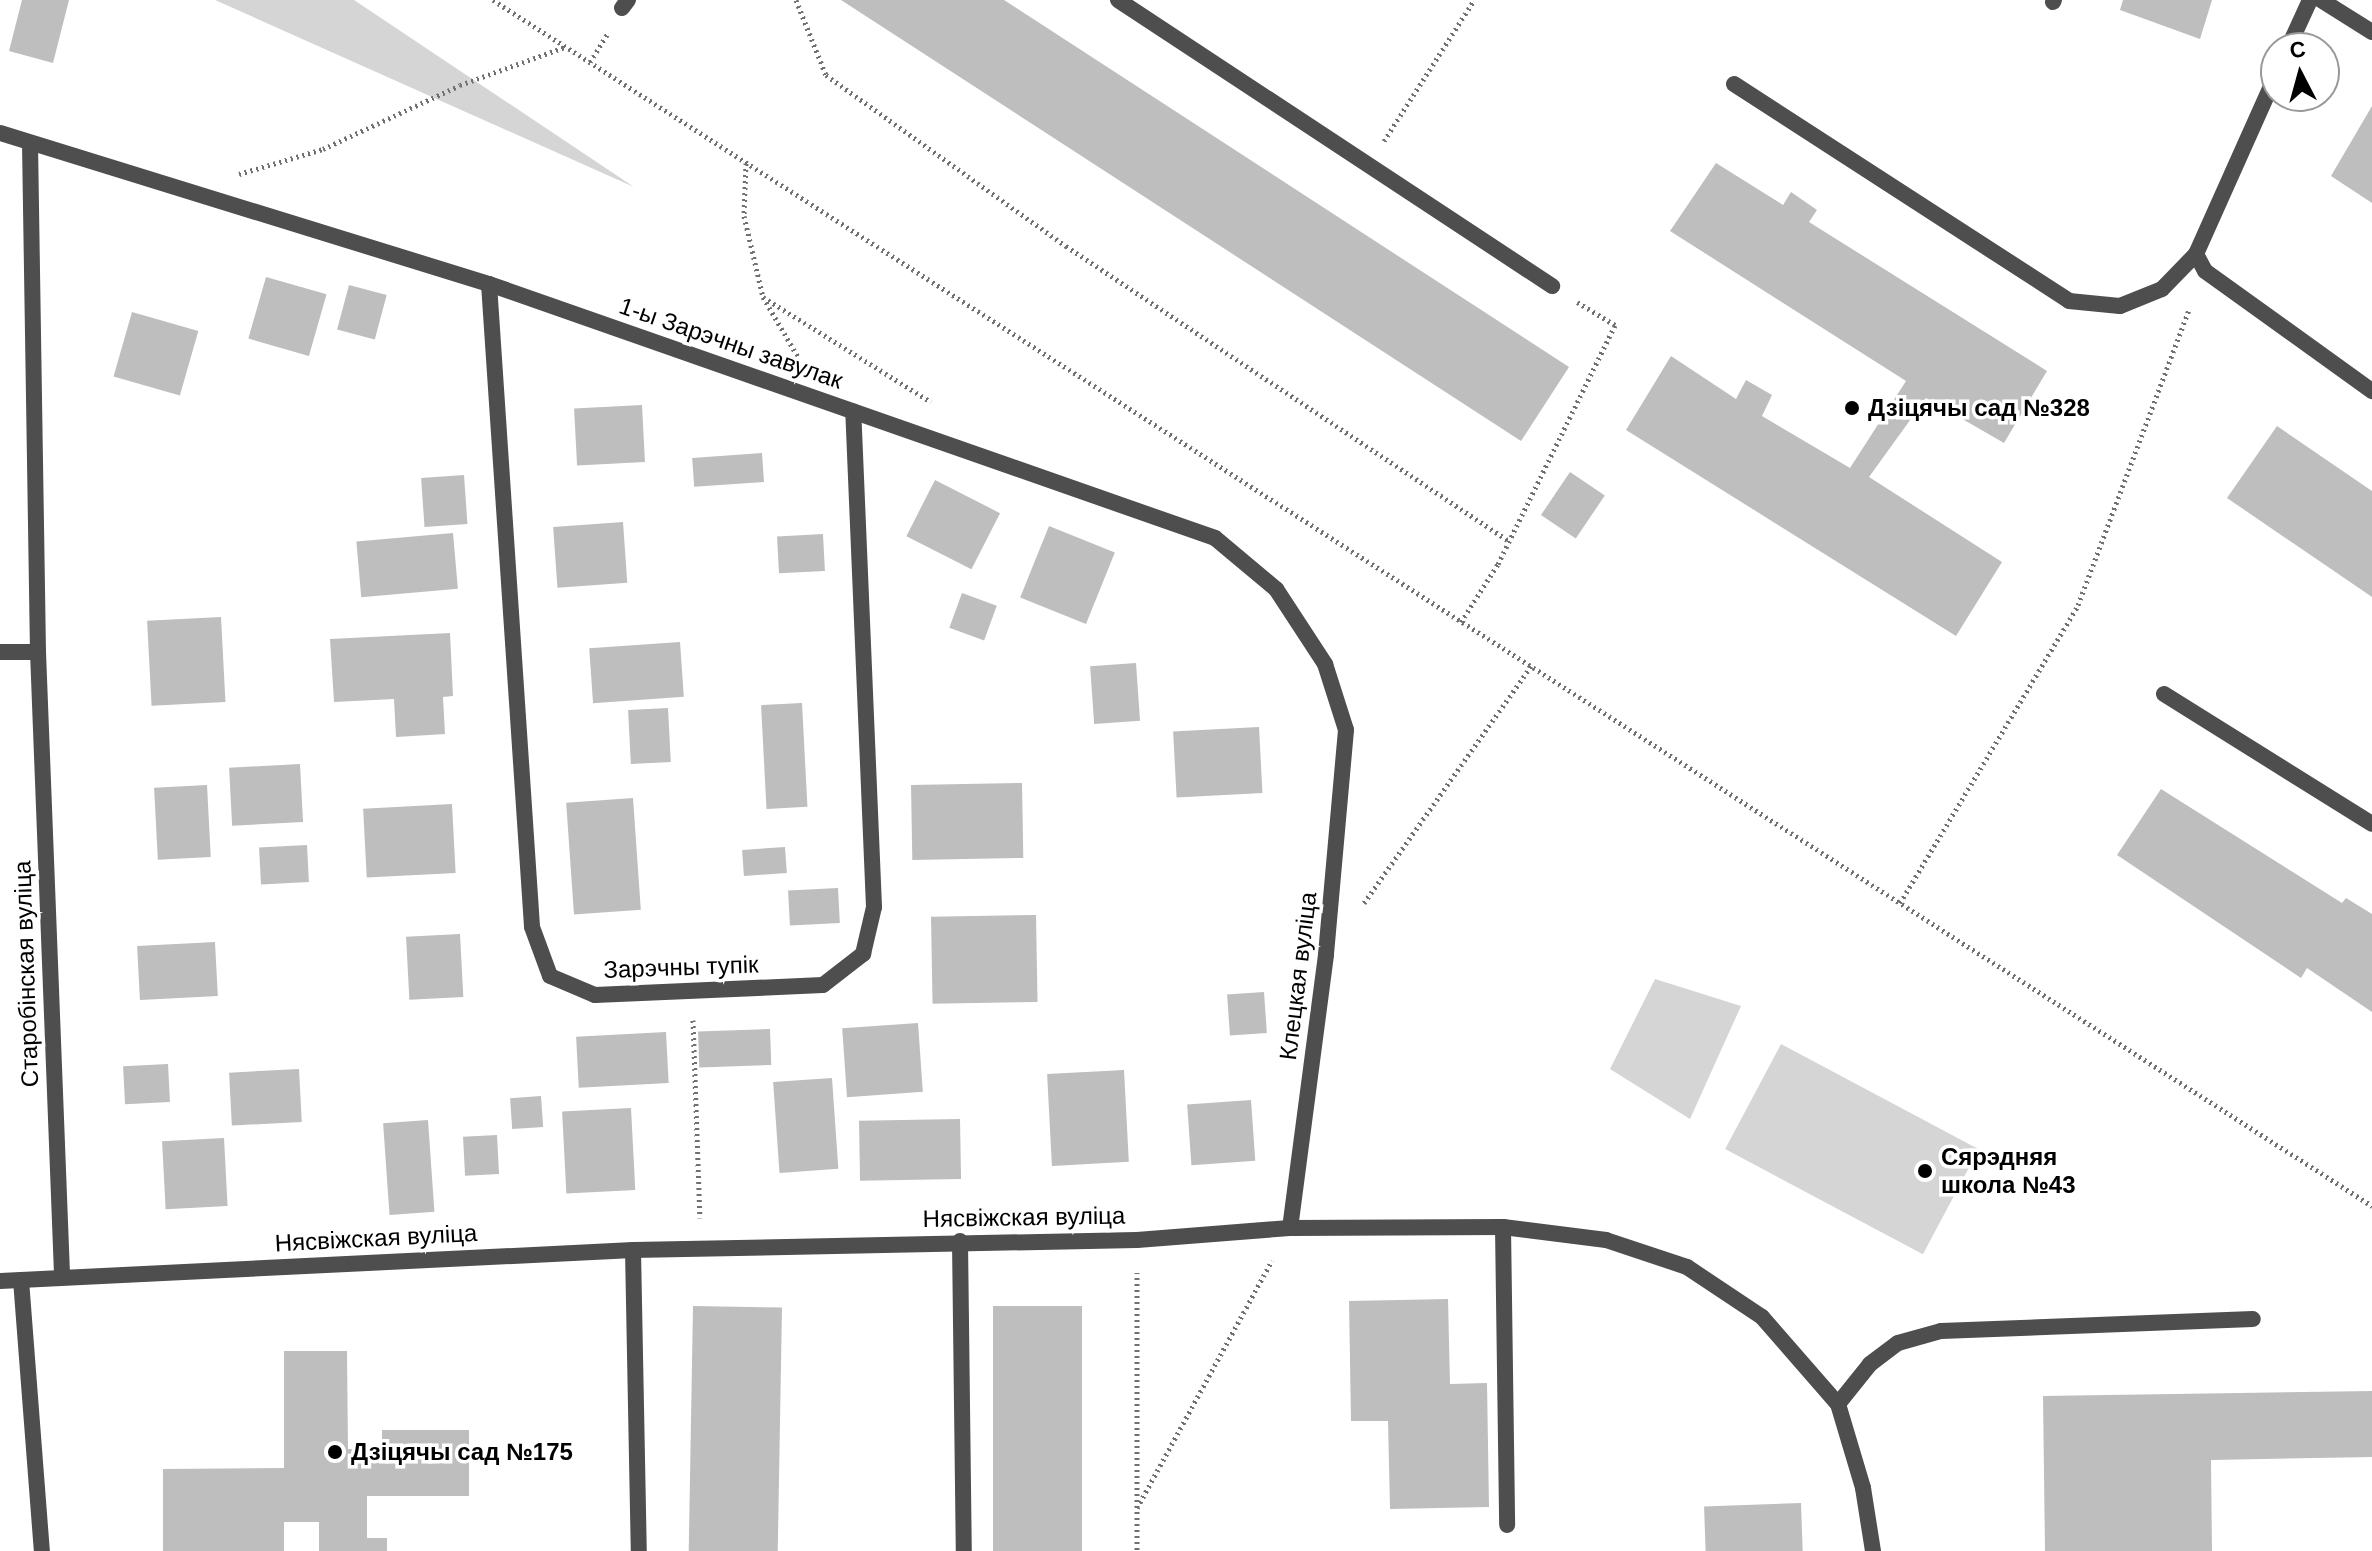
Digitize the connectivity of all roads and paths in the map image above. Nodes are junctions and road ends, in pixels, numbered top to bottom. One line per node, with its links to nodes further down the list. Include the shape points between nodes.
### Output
1 (493, 0): 9 (path)
2 (796, 0): 26 (path, via 826,75 1066,246)
3 (1118, 0): 15 (street)
4 (1474, 0): 15 (path)
5 (2310, 0): 7 (street)
6 (2321, 0): 8 (street)
7 (2295, 32)
8 (2372, 32)
9 (566, 47): 14 (path); 16 (path, via 460,85 323,149)
10 (1734, 84): 17 (street, via 2069,301 2120,306 2162,289)
11 (2260, 111): 17 (street)
12 (0, 133): 13 (street, 1-ы Зарэчны завулак)
13 (30, 143): 16 (street, 1-ы Зарэчны завулак); 29 (street, Старобінская вуліца)
14 (746, 162): 21 (path, via 744,216); 27 (path)
15 (1368, 167): 20 (street)
16 (183, 190): 19 (street, 1-ы Зарэчны завулак)
17 (2196, 254): 18 (street)
18 (2205, 271): 22 (street); 34 (path, via 2078,605)
19 (489, 284): 23 (street, 1-ы Зарэчны завулак); 36 (street, Зарэчны тупік, via 532,927 550,976 595,995)
20 (1552, 286): 26 (path, via 1615,325)
21 (763, 297): 23 (path); 24 (path)
22 (2372, 391)
23 (824, 401): 25 (street, 1-ы Зарэчны завулак)
24 (938, 406)
25 (853, 411): 32 (street, 1-ы Зарэчны завулак, via 1215,538 1276,589 1325,664); 36 (street, Зарэчны тупік, via 874,907 863,954 823,985)
26 (1509, 541): 27 (path)
27 (1461, 622): 30 (path)
28 (0, 652): 29 (street)
29 (38, 652): 44 (street, Старобінская вуліца)
30 (1531, 666): 34 (path); 35 (path)
31 (2164, 694): 33 (street)
32 (1346, 730): 39 (street, Клецкая вуліца, via 1326,955)
33 (2372, 824)
34 (1900, 903): 37 (path)
35 (1361, 906)
36 (691, 991): 42 (path)
37 (2372, 1206)
38 (1503, 1227): 39 (street, Нясвіжская вуліца); 48 (street, Нясвіжская вуліца, via 1606,1240 1687,1267 1762,1317); 50 (street)
39 (1290, 1228): 40 (street, Нясвіжская вуліца); 49 (path)
40 (1137, 1240): 41 (street, Нясвіжская вуліца); 49 (path)
41 (960, 1241): 42 (street, Нясвіжская вуліца); 53 (street)
42 (701, 1249): 43 (street, Нясвіжская вуліца)
43 (633, 1250): 44 (street, Нясвіжская вуліца); 52 (street)
44 (62, 1275): 45 (street, Нясвіжская вуліца)
45 (21, 1280): 46 (street, Нясвіжская вуліца); 51 (street)
46 (0, 1281)
47 (2253, 1319): 48 (street, via 1941,1331 1898,1343 1870,1364)
48 (1838, 1404): 55 (street, Нясвіжская вуліца, via 1863,1488)
49 (1137, 1508): 54 (path)
50 (1507, 1525)
51 (42, 1551)
52 (639, 1551)
53 (964, 1551)
54 (1137, 1551)
55 (1873, 1551)

